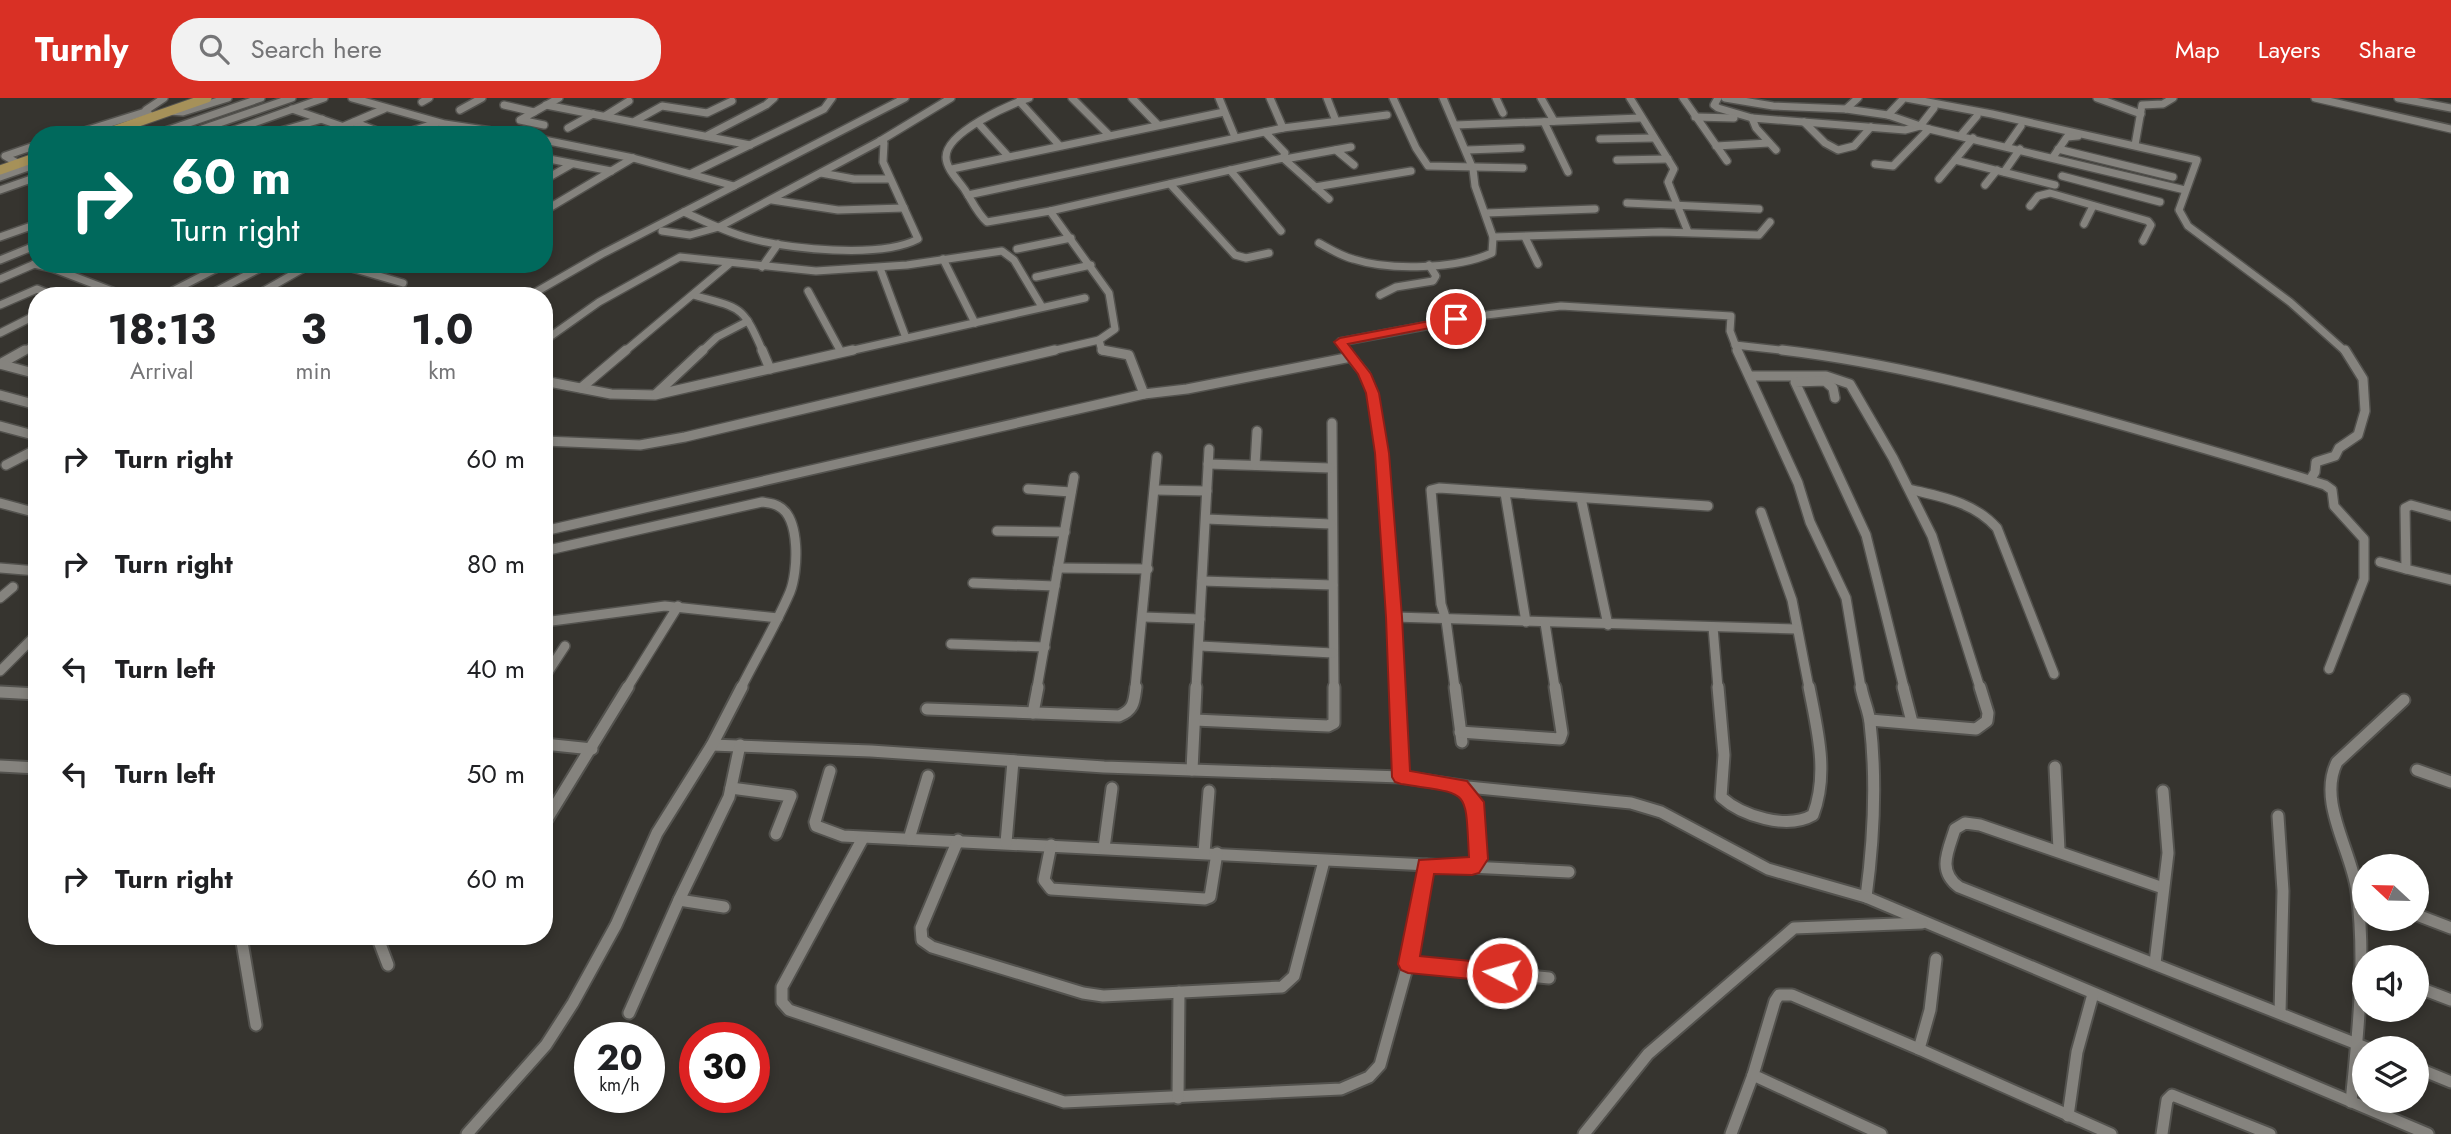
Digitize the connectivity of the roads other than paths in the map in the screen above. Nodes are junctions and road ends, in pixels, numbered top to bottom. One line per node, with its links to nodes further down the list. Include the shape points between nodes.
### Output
1 (164, 98): 60 (street)
2 (206, 98): 54 (main road)
3 (228, 98): 54 (street, via 183,112)
4 (261, 98): 41 (street)
5 (291, 98): 43 (street); 46 (street)
6 (324, 98): 43 (street)
7 (352, 98): 51 (street)
8 (429, 98): 40 (street)
9 (482, 98): 53 (street)
10 (559, 98): 44 (street)
11 (774, 98): 101 (street)
12 (832, 98): 111 (street, via 824,109)
13 (905, 98): 161 (street)
14 (951, 98): 108 (street)
15 (1029, 98): 39 (street)
16 (1072, 98): 102 (street)
17 (1132, 98): 79 (street)
18 (1219, 98): 56 (street)
19 (1270, 98): 97 (street)
20 (1327, 98): 70 (street)
21 (1394, 98): 143 (street, via 1425,164)
22 (1443, 98): 80 (street)
23 (1496, 98): 57 (street)
24 (1541, 98): 71 (street)
25 (1630, 98): 66 (street)
26 (1683, 98): 65 (street)
27 (1716, 98): 68 (street, via 1717,108)
28 (1725, 98): 42 (street)
29 (1764, 98): 42 (street)
30 (1813, 98): 47 (street)
31 (1858, 98): 52 (street)
32 (2097, 98): 59 (street)
33 (2174, 98): 59 (street, via 2163,104 2142,105)
34 (2315, 98): 99 (street)
35 (2398, 98): 49 (street)
36 (1904, 99): 61 (street); 113 (street)
37 (629, 101): 62 (street)
38 (732, 101): 69 (street, via 708,113 662,106)
39 (1019, 101): 76 (street); 112 (street)
40 (422, 102)
41 (247, 103): 46 (street); 84 (street)
42 (1757, 103): 47 (street)
43 (307, 104): 50 (street)
44 (546, 105): 55 (street); 58 (street)
45 (504, 106): 55 (street)
46 (267, 107): 85 (street)
47 (1803, 108): 52 (street)
48 (1934, 108): 93 (street)
49 (2451, 108)
50 (292, 109): 67 (street); 86 (street)
51 (384, 109): 72 (street); 73 (street)
52 (1846, 109): 61 (street)
53 (460, 110)
54 (169, 111): 60 (main road)
55 (534, 112): 78 (street, via 520,120)
56 (1224, 112): 79 (street); 104 (street)
57 (1503, 113)
58 (594, 114): 62 (street); 96 (street)
59 (2141, 114): 113 (street)
60 (148, 115): 82 (street); 83 (main road)
61 (1888, 115): 93 (street)
62 (605, 116): 69 (street)
63 (1387, 116): 70 (street)
64 (1977, 116): 103 (street)
65 (1695, 117): 68 (street); 114 (street)
66 (1641, 118): 71 (street); 105 (street)
67 (322, 119): 87 (street); 88 (street)
68 (1752, 119): 75 (street); 110 (street)
69 (635, 121): 101 (street)
70 (1336, 121): 97 (street)
71 (1554, 121): 74 (street)
72 (354, 122): 89 (street); 90 (street)
73 (437, 122): 91 (street); 92 (street)
74 (1544, 122): 80 (street); 149 (street)
75 (1804, 122): 95 (street); 95 (street, via 1826,145 1842,150 1852,148)
76 (978, 123): 124 (street); 142 (street, via 948,149 946,158)
77 (77, 124): 81 (street)
78 (544, 125)
79 (1158, 125): 102 (street)
80 (1455, 125): 122 (street)
81 (82, 126)
82 (102, 126)
83 (140, 126)
84 (180, 126)
85 (211, 126)
86 (245, 126)
87 (298, 126)
88 (342, 126)
89 (347, 126)
90 (364, 126)
91 (426, 126)
92 (462, 126)
93 (1920, 126): 95 (street, via 1905,130); 98 (street)
94 (2021, 126): 115 (street)
95 (1871, 127)
96 (568, 128)
97 (1283, 128): 100 (street)
98 (1930, 129): 103 (street); 138 (street, via 1893,166)
99 (2451, 129)
100 (1265, 132): 104 (street); 127 (street, via 1285,153)
101 (708, 135): 111 (street)
102 (1108, 135): 112 (street)
103 (1961, 135): 106 (street)
104 (1235, 137): 167 (street)
105 (1654, 138): 107 (street); 128 (street)
106 (1973, 138): 115 (street); 134 (street)
107 (1600, 139)
108 (880, 141): 151 (street); 156 (street)
109 (553, 142): 126 (street)
110 (1769, 143): 114 (street); 123 (street)
111 (750, 145): 150 (street)
112 (1059, 145): 124 (street)
113 (2135, 145): 165 (street, via 2197,160)
114 (1716, 146): 133 (street)
115 (2007, 146): 119 (street)
116 (1352, 147): 121 (street)
117 (28, 148): 136 (street, via 5,156)
118 (1521, 148): 122 (street)
119 (2020, 149): 125 (street); 148 (street)
120 (2058, 149): 125 (street); 129 (street, via 2067,137 2077,136); 155 (street)
121 (1336, 150): 127 (street); 139 (street)
122 (1467, 150): 143 (street)
123 (1776, 150)
124 (1008, 156): 142 (street)
125 (2053, 157): 135 (street)
126 (633, 158): 146 (street); 150 (street)
127 (1284, 158): 145 (street); 163 (street)
128 (1668, 159): 132 (street); 172 (street, via 1674,169 1668,182)
129 (2177, 159)
130 (28, 160): 136 (main road)
131 (553, 160): 137 (street)
132 (1617, 160)
133 (1727, 160)
134 (1955, 160): 148 (street); 157 (street)
135 (2072, 162): 153 (street); 165 (street)
136 (19, 164): 144 (main road)
137 (572, 164): 146 (street); 152 (street)
138 (1875, 164)
139 (1354, 165)
140 (28, 167): 154 (street)
141 (1523, 168): 143 (street)
142 (952, 169): 167 (street)
143 (1473, 169): 181 (street)
144 (0, 170)
145 (1230, 170): 159 (street); 187 (street)
146 (611, 171): 173 (street)
147 (1411, 171): 163 (street)
148 (2000, 171): 160 (street); 162 (street)
149 (1568, 172)
150 (692, 173): 161 (street)
151 (820, 173): 156 (street); 168 (street)
152 (553, 175)
153 (2062, 176): 160 (street); 170 (street)
154 (0, 177)
155 (2173, 177)
156 (890, 179): 176 (street)
157 (1939, 179)
158 (27, 181): 164 (street)
159 (1170, 184): 179 (street); 198 (street, via 1235,255 1246,258)
160 (2055, 185): 166 (street)
161 (734, 186): 180 (street)
162 (1985, 186)
163 (1315, 187): 169 (street)
164 (0, 190)
165 (2185, 190): 264 (street, via 2179,210 2189,226 2332,336 2361,373 2365,411 2360,430 2335,456 2316,462)
166 (2050, 193): 174 (street, via 2038,196); 175 (street)
167 (968, 195): 179 (street, via 987,222)
168 (772, 200): 176 (street, via 832,210); 185 (street)
169 (1329, 200)
170 (2160, 202)
171 (1627, 203): 172 (street)
172 (1679, 205): 178 (street); 188 (street)
173 (553, 206)
174 (2030, 206)
175 (2093, 206): 183 (street); 193 (street, via 2151,223)
176 (904, 208): 195 (street, via 918,239 910,245 865,249)
177 (1595, 209): 181 (street)
178 (1759, 209)
179 (1050, 211): 192 (street)
180 (684, 212): 185 (street); 220 (street)
181 (1486, 213): 190 (street)
182 (1770, 222): 188 (street, via 1759,235)
183 (2084, 224)
184 (28, 227): 189 (street)
185 (719, 227): 186 (street, via 690,235); 195 (street)
186 (662, 230)
187 (1282, 231)
188 (1688, 232): 191 (street)
189 (0, 237)
190 (1493, 237): 191 (street); 204 (street, via 1489,256)
191 (1525, 237): 202 (street)
192 (1071, 238): 197 (street); 203 (street)
193 (2143, 241)
194 (1319, 243): 204 (street, via 1360,262)
195 (778, 244): 206 (street)
196 (28, 249): 200 (street)
197 (1017, 249)
198 (1269, 253)
199 (943, 259): 207 (street); 227 (street, via 994,251 1009,254); 230 (street)
200 (0, 260)
201 (729, 264): 206 (street); 223 (street); 232 (street, via 689,257 671,260)
202 (1538, 264)
203 (1091, 265): 213 (street); 234 (street, via 1109,293 1115,322 1111,334)
204 (1429, 265): 224 (street, via 1436,276 1433,281 1396,287)
205 (28, 266): 214 (street)
206 (762, 267): 207 (street, via 816,271)
207 (880, 268): 233 (street)
208 (65, 273): 216 (street)
209 (208, 273): 217 (street)
210 (251, 273): 218 (street)
211 (296, 273): 219 (street)
212 (369, 273): 215 (street)
213 (1037, 277)
214 (0, 279)
215 (403, 283)
216 (102, 287)
217 (180, 287)
218 (224, 287)
219 (271, 287)
220 (545, 287)
221 (808, 291): 237 (street)
222 (28, 293): 226 (street)
223 (693, 295): 229 (street, via 738,308); 245 (street)
224 (1380, 295)
225 (1085, 298): 227 (street)
226 (0, 305)
227 (1042, 307): 230 (street)
228 (28, 319): 231 (street)
229 (748, 321): 240 (street); 246 (street, via 717,337)
230 (975, 323): 233 (street)
231 (0, 333)
232 (553, 335)
233 (906, 338): 237 (street)
234 (1099, 340): 247 (street, via 1102,351 1129,355); 255 (street, via 685,437 640,445)
235 (1735, 345): 238 (street); 239 (street, via 1731,316 1576,306 1478,316 1340,342); 242 (street)
236 (28, 349): 241 (street, via 0,364)
237 (842, 352): 240 (street)
238 (1821, 356): 243 (street); 264 (street, via 1993,388)
239 (1351, 357): 247 (street); 298 (street, via 1373,393)
240 (770, 369): 246 (street)
241 (28, 372)
242 (1751, 376): 243 (street); 324 (street, via 1846,598 1861,695)
243 (1826, 376): 266 (street, via 1850,384)
244 (553, 383): 245 (street)
245 (581, 388): 246 (street, via 631,396)
246 (655, 394)
247 (1144, 394): 279 (street)
248 (0, 395): 250 (street)
249 (1835, 398): 325 (street, via 1825,382 1795,382 1866,535)
250 (28, 403)
251 (1332, 423): 262 (street)
252 (1, 427): 254 (street)
253 (1257, 431): 261 (street)
254 (28, 434)
255 (553, 441)
256 (1209, 449): 259 (street)
257 (28, 454): 260 (street)
258 (1157, 457): 267 (street)
259 (1208, 464): 261 (street); 268 (street)
260 (6, 465)
261 (1255, 465): 262 (street)
262 (1331, 468): 278 (street)
263 (1073, 477): 269 (street)
264 (2310, 480): 315 (street, via 2332,490 2334,506 2365,544 2364,584)
265 (1028, 489): 269 (street)
266 (1909, 489): 317 (street, via 1970,505 1992,521); 325 (street, via 1932,536 1988,713 1976,729)
267 (1155, 490): 268 (street); 286 (street)
268 (1207, 491): 277 (street)
269 (1071, 492): 281 (street)
270 (1505, 493): 271 (street); 301 (street, via 1431,490); 303 (street)
271 (1581, 498): 273 (street); 305 (street)
272 (0, 503): 274 (street)
273 (1708, 506)
274 (28, 511)
275 (1761, 512): 307 (street, via 1790,594)
276 (2451, 516): 287 (street, via 2407,506)
277 (1206, 519): 278 (street); 290 (street)
278 (1331, 524): 292 (street)
279 (553, 529)
280 (997, 531): 281 (street)
281 (1065, 532): 285 (street)
282 (553, 549): 299 (street, via 766,502 785,511 797,551 791,589)
283 (2381, 562): 287 (street)
284 (0, 568): 288 (street)
285 (1058, 568): 286 (street); 293 (street)
286 (1148, 569): 297 (street)
287 (2406, 569): 289 (street)
288 (28, 570)
289 (2451, 579)
290 (1202, 581): 292 (street); 300 (street)
291 (973, 583): 293 (street)
292 (1333, 585): 313 (street)
293 (1055, 586): 312 (street)
294 (13, 587): 295 (street)
295 (0, 598)
296 (678, 606): 299 (street); 302 (street); 329 (street)
297 (1143, 617): 300 (street); 322 (street, via 1134,704 1128,712 1119,716)
298 (1394, 617): 301 (street); 338 (street)
299 (778, 618): 327 (street)
300 (1200, 619): 311 (street)
301 (1446, 620): 303 (street); 304 (street, via 1461,737 1560,739)
302 (553, 621)
303 (1526, 622): 304 (street)
304 (1545, 623): 305 (street)
305 (1608, 625): 306 (street)
306 (1713, 627): 307 (street); 307 (street, via 1724,755 1721,797 1732,807 1785,822 1813,815 1820,797 1821,750)
307 (1796, 629)
308 (28, 643): 316 (street)
309 (951, 644): 312 (street)
310 (565, 646): 314 (street)
311 (1200, 646): 313 (street); 323 (street)
312 (1045, 647): 322 (street)
313 (1333, 653): 323 (street, via 1332,725)
314 (553, 664)
315 (2329, 670)
316 (0, 671)
317 (2054, 674)
318 (0, 692): 319 (street)
319 (28, 694)
320 (2404, 700): 358 (street, via 2337,762 2332,772 2330,794)
321 (927, 709): 322 (street)
322 (1033, 713)
323 (1195, 720): 334 (street)
324 (1870, 720): 325 (street); 362 (street, via 1876,796)
325 (1912, 722)
326 (553, 745): 329 (street)
327 (712, 745): 328 (street); 391 (street, via 657,833 616,925 573,1003 546,1045)
328 (740, 745): 330 (street); 341 (street)
329 (592, 749): 345 (street)
330 (1013, 761): 334 (street); 351 (street)
331 (0, 766): 333 (street)
332 (2055, 766): 354 (street)
333 (28, 768)
334 (1192, 769): 338 (street)
335 (2417, 770): 339 (street)
336 (830, 771): 348 (street, via 816,826 825,832)
337 (929, 776): 349 (street)
338 (1401, 777): 340 (street)
339 (2451, 782)
340 (1461, 786): 359 (street, via 1475,802 1479,859); 362 (street, via 1615,800 1656,811 1768,869)
341 (731, 788): 347 (street, via 791,796); 363 (street)
342 (1112, 788): 353 (street)
343 (1209, 790): 355 (street)
344 (2163, 792): 361 (street, via 2168,844)
345 (553, 810)
346 (2278, 816): 380 (street, via 2283,891)
347 (776, 834)
348 (863, 838): 349 (street); 388 (street, via 782,987 782,1002 789,1010 1064,1102)
349 (909, 839): 350 (street)
350 (958, 840): 351 (street); 375 (street, via 921,929 922,940 932,947 1083,993)
351 (1006, 843): 352 (street)
352 (1051, 845): 353 (street); 355 (street, via 1044,880 1051,889 1205,899 1210,897)
353 (1104, 848): 355 (street)
354 (2059, 850): 361 (street); 371 (street, via 1965,823 1955,829 1944,869 1959,887)
355 (1211, 853): 356 (street)
356 (1324, 861): 357 (street); 375 (street, via 1289,983)
357 (1426, 865): 359 (street); 372 (street)
358 (2352, 866)
359 (1472, 867): 360 (street)
360 (1569, 872)
361 (2163, 888): 371 (street)
362 (1866, 897): 366 (street)
363 (679, 900): 364 (street); 379 (street)
364 (724, 907)
365 (2429, 920): 367 (street)
366 (1925, 923): 377 (street); 392 (street, via 1794,928 1648,1054)
367 (2451, 928)
368 (243, 945): 381 (street)
369 (380, 945): 373 (street)
370 (1936, 959): 383 (street, via 1930,1010)
371 (2155, 963): 380 (street)
372 (1408, 964): 374 (street); 388 (street, via 1380,1065 1368,1077 1342,1089)
373 (388, 965)
374 (1549, 978)
375 (1179, 992): 388 (street)
376 (2429, 992): 378 (street)
377 (2093, 994): 389 (street); 390 (street, via 2077,1052)
378 (2451, 1000)
379 (629, 1013)
380 (2280, 1013): 382 (street)
381 (256, 1025)
382 (2352, 1042)
383 (1919, 1049): 385 (street, via 1785,993 1775,1001); 390 (street)
384 (2429, 1073): 386 (street)
385 (1752, 1075): 393 (street); 394 (street)
386 (2451, 1082)
387 (2352, 1097): 389 (street)
388 (1178, 1098)
389 (2351, 1102): 398 (street)
390 (2068, 1115): 395 (street)
391 (467, 1134)
392 (1584, 1134)
393 (1731, 1134)
394 (1881, 1134)
395 (2111, 1134)
396 (2162, 1134): 397 (street, via 2172,1094)
397 (2270, 1134)
398 (2428, 1134)

